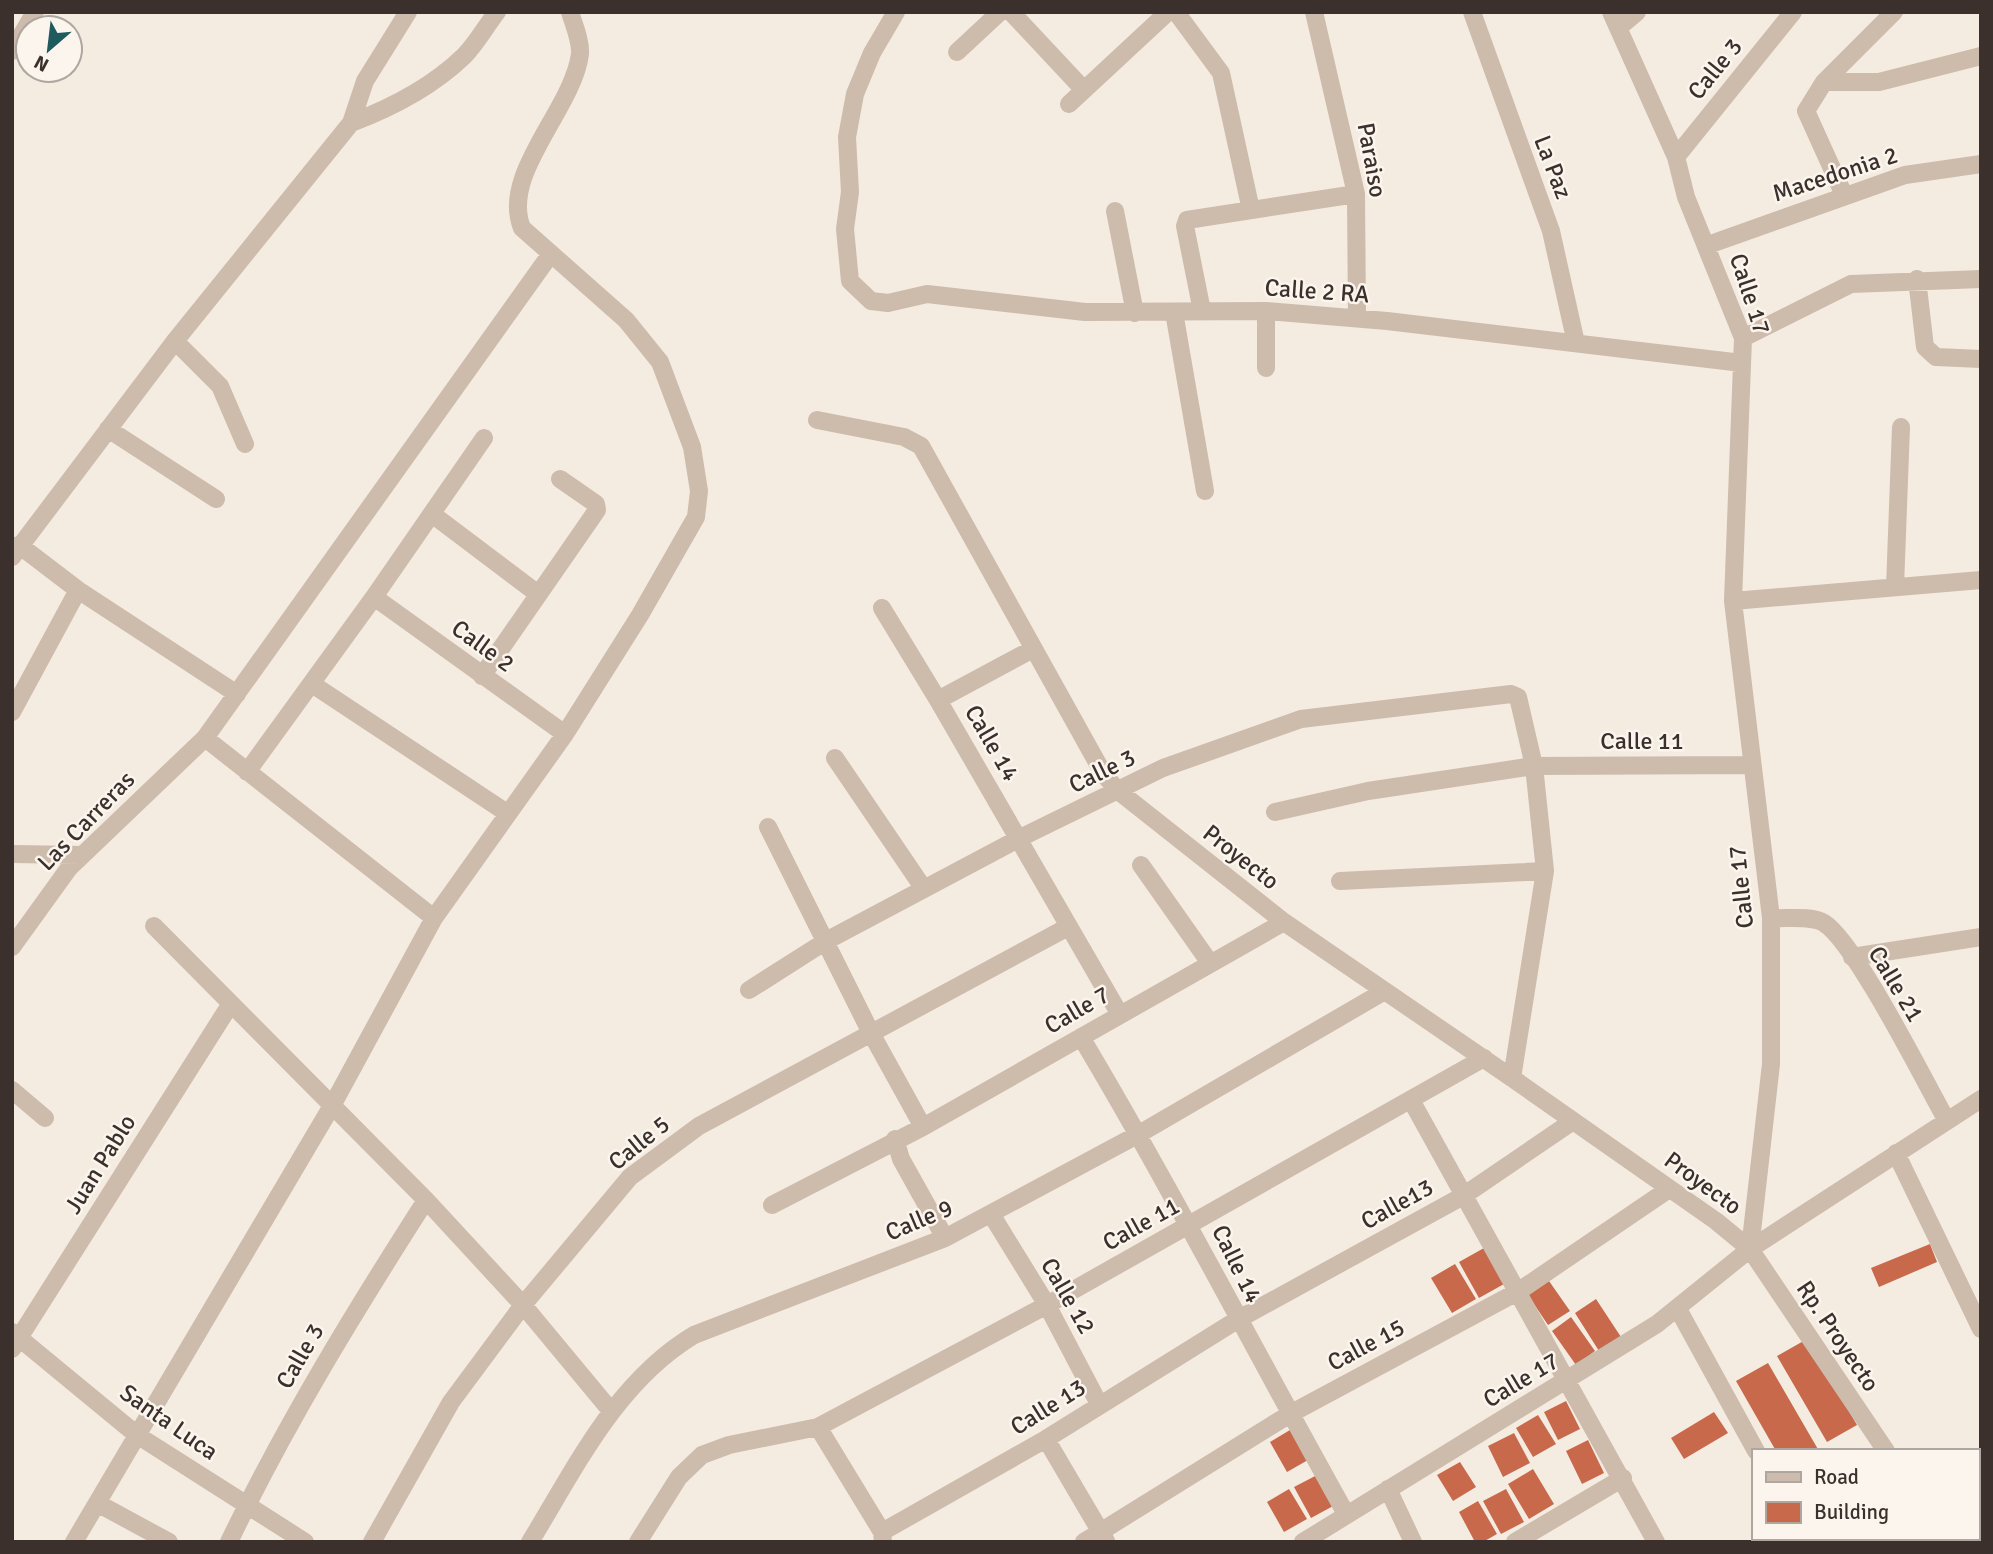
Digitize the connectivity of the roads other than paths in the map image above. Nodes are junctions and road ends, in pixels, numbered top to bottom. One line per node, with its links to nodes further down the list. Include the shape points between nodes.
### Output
1 (35, 12): 16 (street)
2 (408, 12): 22 (street, via 365,81)
3 (497, 12): 22 (street, via 464,56 420,90)
4 (570, 12): 30 (street, via 580,51 574,76 518,190 517,215 522,228)
5 (896, 12): 36 (street, Calle 2 RA, via 872,52 855,94 847,137 850,192 845,229 850,281 871,301 888,303 927,294 1085,312)
6 (1000, 12): 17 (street)
7 (1012, 12): 20 (street)
8 (1168, 12): 20 (street)
9 (1176, 12): 27 (street, via 1221,73)
10 (1314, 12): 25 (street, Paraiso)
11 (1472, 12): 40 (street, La Paz, via 1551,231)
12 (1637, 12): 15 (street)
13 (1793, 12): 23 (street, Calle 3)
14 (1894, 12): 19 (street)
15 (1615, 20): 23 (street, Calle 17)
16 (12, 51)
17 (957, 52)
18 (1981, 56): 19 (street, via 1879,82)
19 (1824, 82): 26 (street, via 1806,111)
20 (1084, 90): 21 (street)
21 (1069, 104)
22 (351, 123): 39 (street)
23 (1675, 157): 29 (street, Calle 17, via 1686,197)
24 (1981, 164): 26 (street, Macedonia 2, via 1905,175)
25 (1356, 194): 27 (street); 37 (street, Paraiso)
26 (1844, 195): 29 (street, Macedonia 2)
27 (1251, 209): 33 (street, via 1185,222)
28 (1115, 211): 36 (street)
29 (1708, 245): 38 (street, Calle 17)
30 (550, 256): 64 (street, Las Carreras); 67 (street, via 626,320 660,362 692,447 699,491 696,517)
31 (1917, 279): 32 (street); 38 (street, via 1851,284); 41 (street, via 1929,354)
32 (1981, 279)
33 (1202, 311): 34 (street, Calle 2 RA); 35 (street, Calle 2 RA)
34 (1266, 311): 37 (street, Calle 2 RA); 43 (street)
35 (1174, 312): 36 (street, Calle 2 RA); 50 (street)
36 (1135, 313)
37 (1357, 318): 40 (street, Calle 2 RA)
38 (1743, 338): 42 (street, Calle 17)
39 (175, 341): 46 (street); 48 (street, via 220,386)
40 (1576, 343): 42 (street, Calle 2 RA)
41 (1981, 359)
42 (1742, 363): 59 (street, Calle 17)
43 (1266, 368)
44 (817, 420): 61 (street, Proyecto, via 904,437 921,446)
45 (1901, 427): 55 (street)
46 (107, 429): 51 (street); 53 (street)
47 (484, 438): 52 (street)
48 (245, 444)
49 (560, 479): 57 (street, via 598,507)
50 (1205, 491)
51 (216, 499)
52 (432, 514): 57 (street); 58 (street)
53 (15, 551): 56 (street)
54 (1981, 580): 55 (street)
55 (1895, 587): 59 (street)
56 (78, 590): 64 (street); 66 (street)
57 (538, 594): 62 (street)
58 (374, 597): 62 (street, Calle 2); 63 (street)
59 (1733, 601): 70 (street, Calle 17)
60 (882, 608): 65 (street, Calle 14)
61 (1032, 649): 65 (street); 73 (street, Proyecto)
62 (482, 676): 67 (street, Calle 2)
63 (312, 684): 72 (street); 75 (street)
64 (237, 694): 68 (street, Las Carreras)
65 (938, 700): 77 (street, Calle 14)
66 (12, 712)
67 (565, 734): 75 (street)
68 (205, 738): 72 (street); 79 (street, Las Carreras)
69 (835, 758): 83 (street)
70 (1751, 765): 71 (street, Calle 11); 85 (street, Calle 17)
71 (1534, 766): 73 (street, Calle 3, via 1518,697 1511,694 1301,719 1163,768); 74 (street, Calle 11, via 1368,791); 81 (street)
72 (247, 772): 84 (street)
73 (1117, 790): 77 (street, Calle 3); 86 (street, Proyecto)
74 (1275, 812)
75 (507, 813): 84 (street)
76 (768, 827): 90 (street)
77 (1020, 838): 83 (street, Calle 3); 88 (street, Calle 14)
78 (12, 855): 79 (street)
79 (82, 855): 91 (street, Las Carreras)
80 (1140, 865): 93 (street)
81 (1545, 871): 82 (street); 101 (street)
82 (1340, 881)
83 (924, 889): 90 (street, Calle 3)
84 (434, 918): 105 (street)
85 (1771, 918): 92 (street, Calle 21, via 1822,922); 120 (street, Calle 17, via 1771,1064)
86 (1284, 922): 93 (street, Calle 7); 95 (street, Proyecto)
87 (154, 926): 96 (street)
88 (1068, 927): 97 (street, Calle 14); 98 (street, Calle 5)
89 (1981, 937): 92 (street)
90 (826, 941): 94 (street, Calle 3); 98 (street)
91 (12, 947)
92 (1852, 957): 108 (street, Calle 21)
93 (1210, 963): 97 (street, Calle 7)
94 (749, 990)
95 (1383, 992): 100 (street, Proyecto); 110 (street, Calle 9)
96 (230, 1005): 105 (street); 127 (street, Juan Pablo)
97 (1119, 1013): 99 (street, Calle 7)
98 (871, 1033): 109 (street); 122 (street, Calle 5, via 699,1126 630,1177)
99 (1081, 1037): 109 (street, Calle 7); 110 (street, Calle 14)
100 (1484, 1058): 101 (street, Proyecto); 104 (street, Calle 11)
101 (1512, 1078): 107 (street, Proyecto)
102 (12, 1090): 106 (street)
103 (1981, 1099): 108 (street)
104 (1411, 1100): 114 (street); 118 (street, Calle 11)
105 (333, 1104): 115 (street); 133 (street)
106 (45, 1118)
107 (1573, 1121): 113 (street, Proyecto); 114 (street, Calle13)
108 (1947, 1121): 112 (street)
109 (923, 1126): 111 (street, Calle 7)
110 (1139, 1134): 117 (street, Calle 9); 118 (street, Calle 14)
111 (895, 1139): 116 (street, Calle 7); 119 (street, via 901,1159)
112 (1896, 1153): 120 (street); 126 (street)
113 (1669, 1189): 120 (street, Proyecto); 121 (street, Calle 15)
114 (1463, 1196): 121 (street); 125 (street, Calle13)
115 (426, 1200): 122 (street); 140 (street, Calle 3, via 344,1328)
116 (772, 1205)
117 (991, 1214): 119 (street, Calle 9); 123 (street, Calle 12)
118 (1191, 1224): 123 (street, Calle 11); 125 (street, Calle 14)
119 (945, 1238): 130 (street, Calle 9, via 694,1335 664,1353)
120 (1750, 1249): 124 (street, Calle 17); 136 (street, Rp. Proyecto)
121 (1519, 1291): 128 (street); 131 (street, Calle 15)
122 (523, 1305): 130 (street); 148 (street, Calle 5, via 451,1402)
123 (1047, 1306): 129 (street, Calle 12); 132 (street, Calle 11)
124 (1678, 1308): 128 (street, Calle 17); 135 (street)
125 (1237, 1320): 129 (street, Calle 13); 131 (street, Calle 14)
126 (1981, 1329)
127 (15, 1339): 133 (street, Santa Luca)
128 (1569, 1380): 137 (street); 138 (street, Calle 17)
129 (1099, 1404): 134 (street, Calle 13)
130 (611, 1411): 149 (street, Calle 9)
131 (1290, 1414): 141 (street, Calle 14); 143 (street, Calle 15)
132 (818, 1427): 142 (street); 150 (street, Calle 11, via 702,1455 679,1477)
133 (137, 1435): 139 (street); 140 (street, Santa Luca)
134 (1046, 1439): 142 (street, Calle 13); 143 (street)
135 (1755, 1449)
136 (1885, 1449)
137 (1623, 1478): 154 (street); 155 (street)
138 (1388, 1489): 141 (street, Calle 17); 153 (street)
139 (97, 1503): 144 (street); 145 (street)
140 (247, 1504): 146 (street, Calle 3); 147 (street, Santa Luca)
141 (1346, 1514): 152 (street, Calle 17)
142 (883, 1537)
143 (1103, 1537): 151 (street, Calle 15)
144 (74, 1542)
145 (169, 1542)
146 (229, 1542)
147 (305, 1542)
148 (372, 1542)
149 (530, 1542)
150 (638, 1542)
151 (1084, 1542)
152 (1303, 1542)
153 (1413, 1542)
154 (1515, 1542)
155 (1656, 1542)

